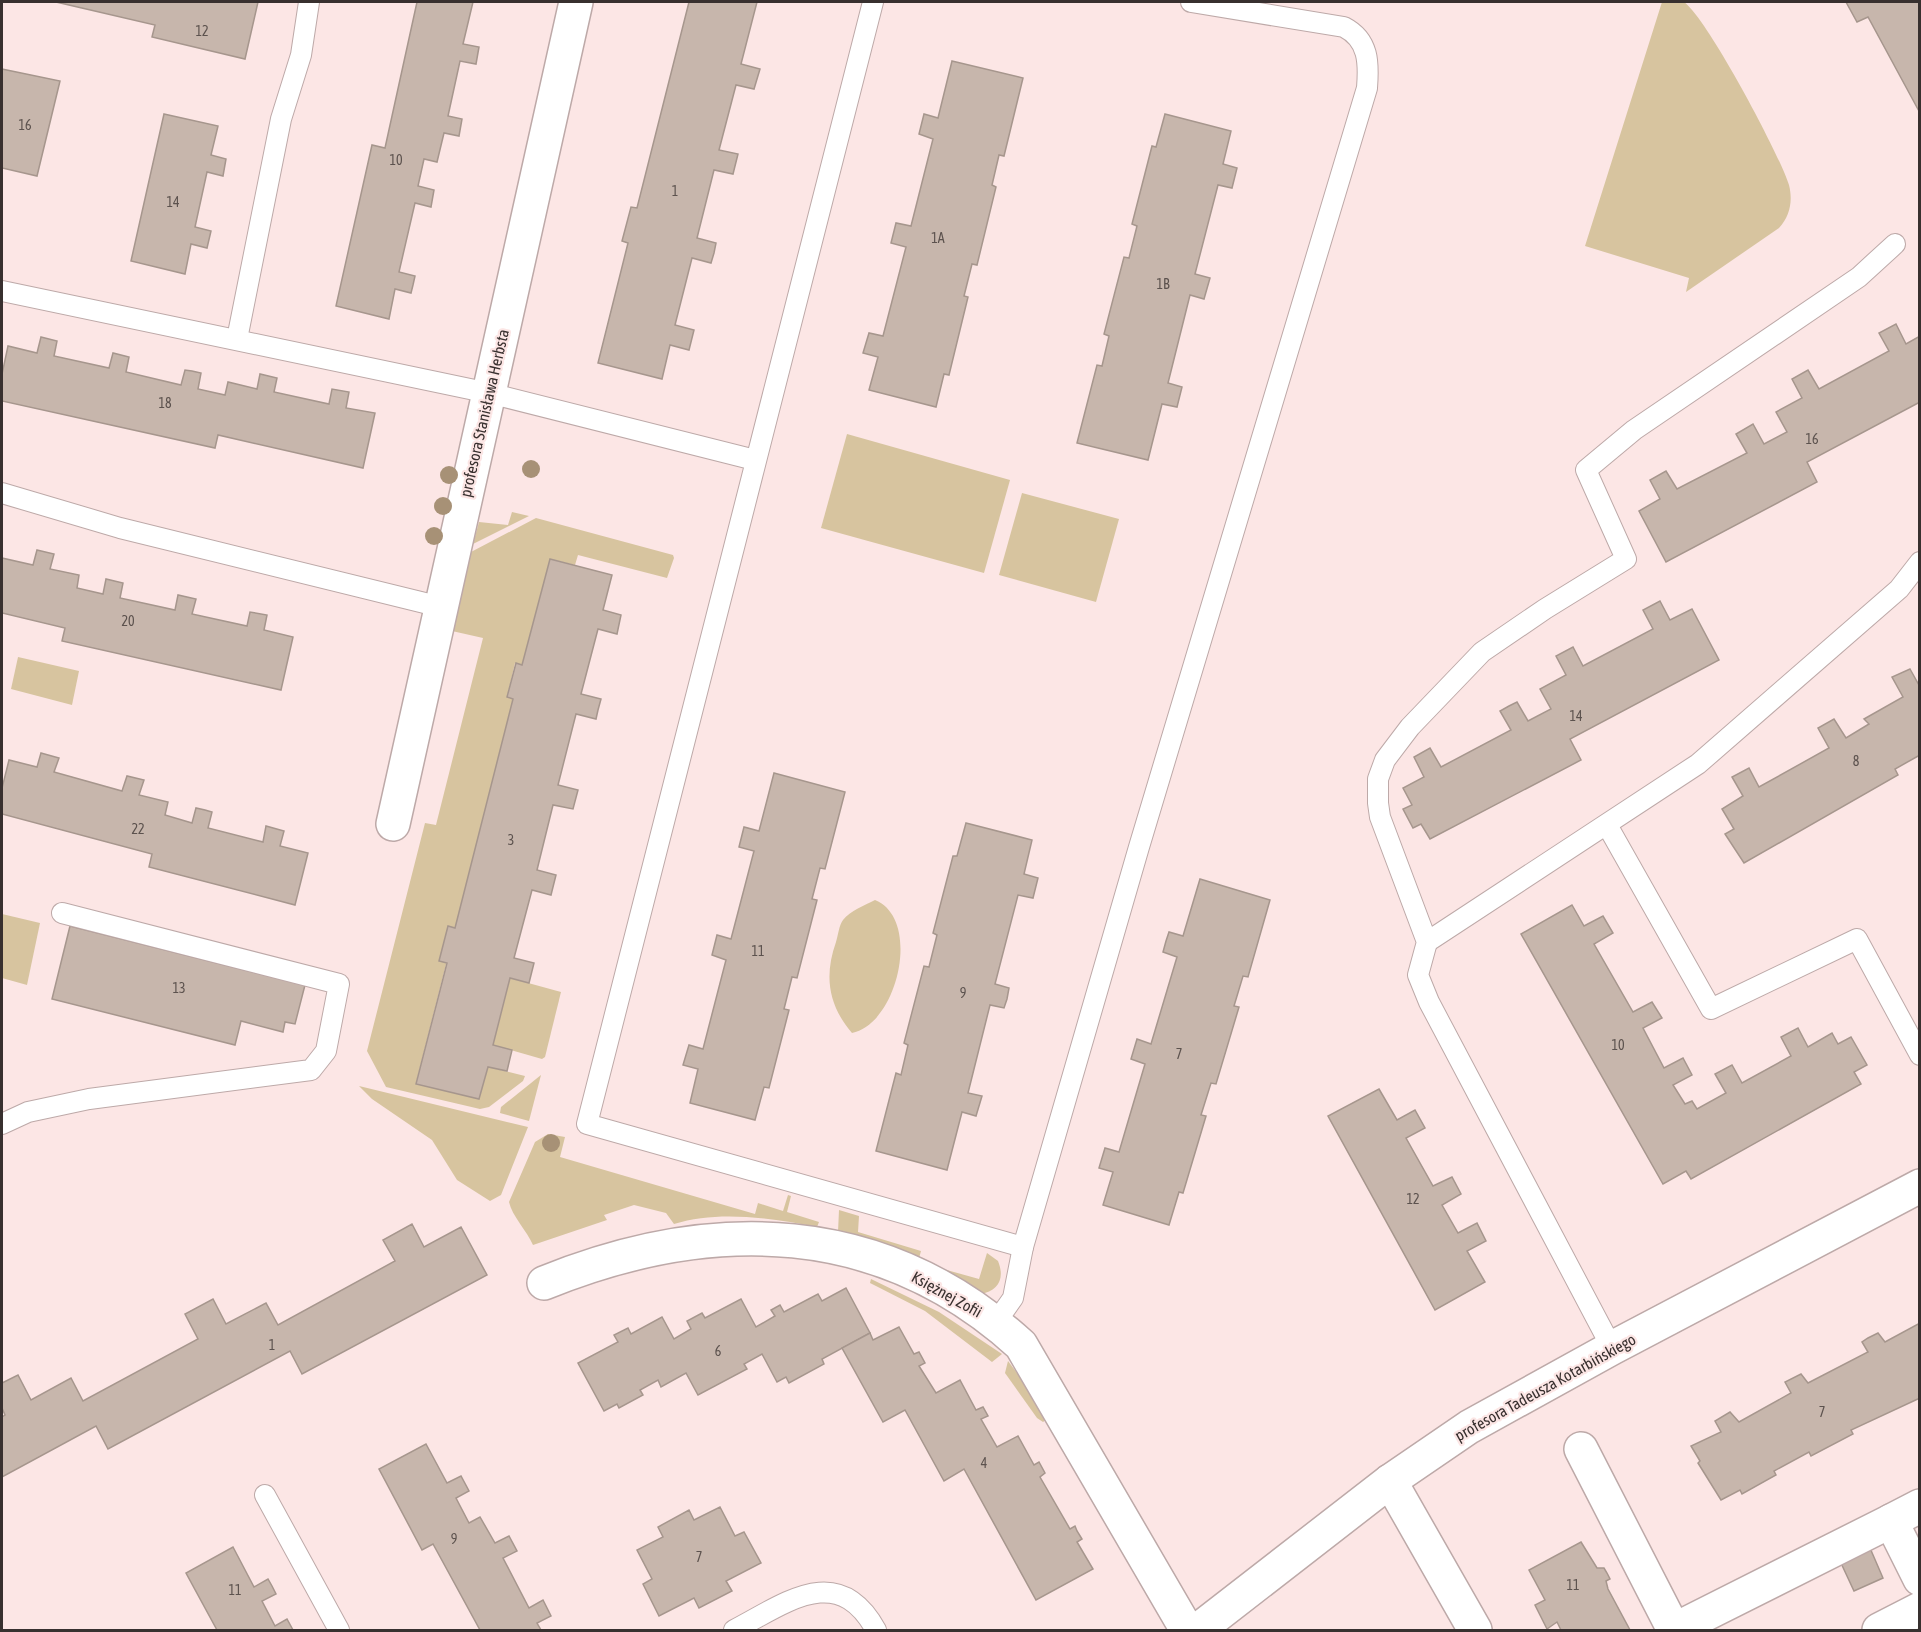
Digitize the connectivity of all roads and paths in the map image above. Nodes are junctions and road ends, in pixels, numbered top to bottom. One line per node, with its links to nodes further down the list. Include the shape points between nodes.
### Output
1 (309, 2): 7 (lane, via 301,55 281,119)
2 (576, 2): 8 (street, profesora Stanisława Herbsta)
3 (873, 2): 9 (lane)
4 (1191, 2): 20 (lane, via 1344,27 1360,38 1365,48 1366,88)
5 (1895, 244): 16 (lane, via 1859,277 1634,430 1586,470 1626,559 1482,652 1410,727 1385,760 1377,790 1380,817)
6 (2, 291): 7 (lane)
7 (237, 339): 8 (lane)
8 (489, 393): 9 (lane); 12 (street, profesora Stanisława Herbsta)
9 (755, 460): 20 (lane, via 587,1124)
10 (2, 493): 12 (lane, via 120,528)
11 (1920, 562): 14 (lane, via 1899,589 1717,750)
12 (441, 607): 13 (street, profesora Stanisława Herbsta)
13 (393, 824)
14 (1608, 825): 16 (lane); 17 (lane, via 1711,1009 1857,939)
15 (62, 913): 18 (lane, via 339,984 326,1051 311,1070 89,1099 28,1112)
16 (1427, 942): 23 (lane, via 1418,975 1429,1002)
17 (1920, 1056)
18 (2, 1124)
19 (1920, 1186): 23 (street, profesora Tadeusza Kotarbińskiego)
20 (1023, 1247): 22 (lane, via 1013,1298)
21 (544, 1283): 22 (street, Księżnej Zofii, via 592,1264 671,1245 787,1238 834,1245 892,1264)
22 (996, 1322): 34 (street, Księżnej Zofii, via 1022,1345)
23 (1612, 1348): 25 (street, profesora Tadeusza Kotarbińskiego, via 1469,1427)
24 (1581, 1449): 37 (street)
25 (1390, 1481): 35 (street, profesora Tadeusza Kotarbińskiego); 36 (street)
26 (265, 1495): 31 (lane)
27 (1920, 1506): 28 (street)
28 (1891, 1521): 29 (street); 37 (street)
29 (1920, 1579)
30 (1920, 1609): 38 (street)
31 (339, 1630)
32 (734, 1630): 33 (lane, via 785,1603 827,1590 859,1604)
33 (876, 1630)
34 (1187, 1630)
35 (1198, 1630)
36 (1475, 1630)
37 (1674, 1630)
38 (1879, 1630)

